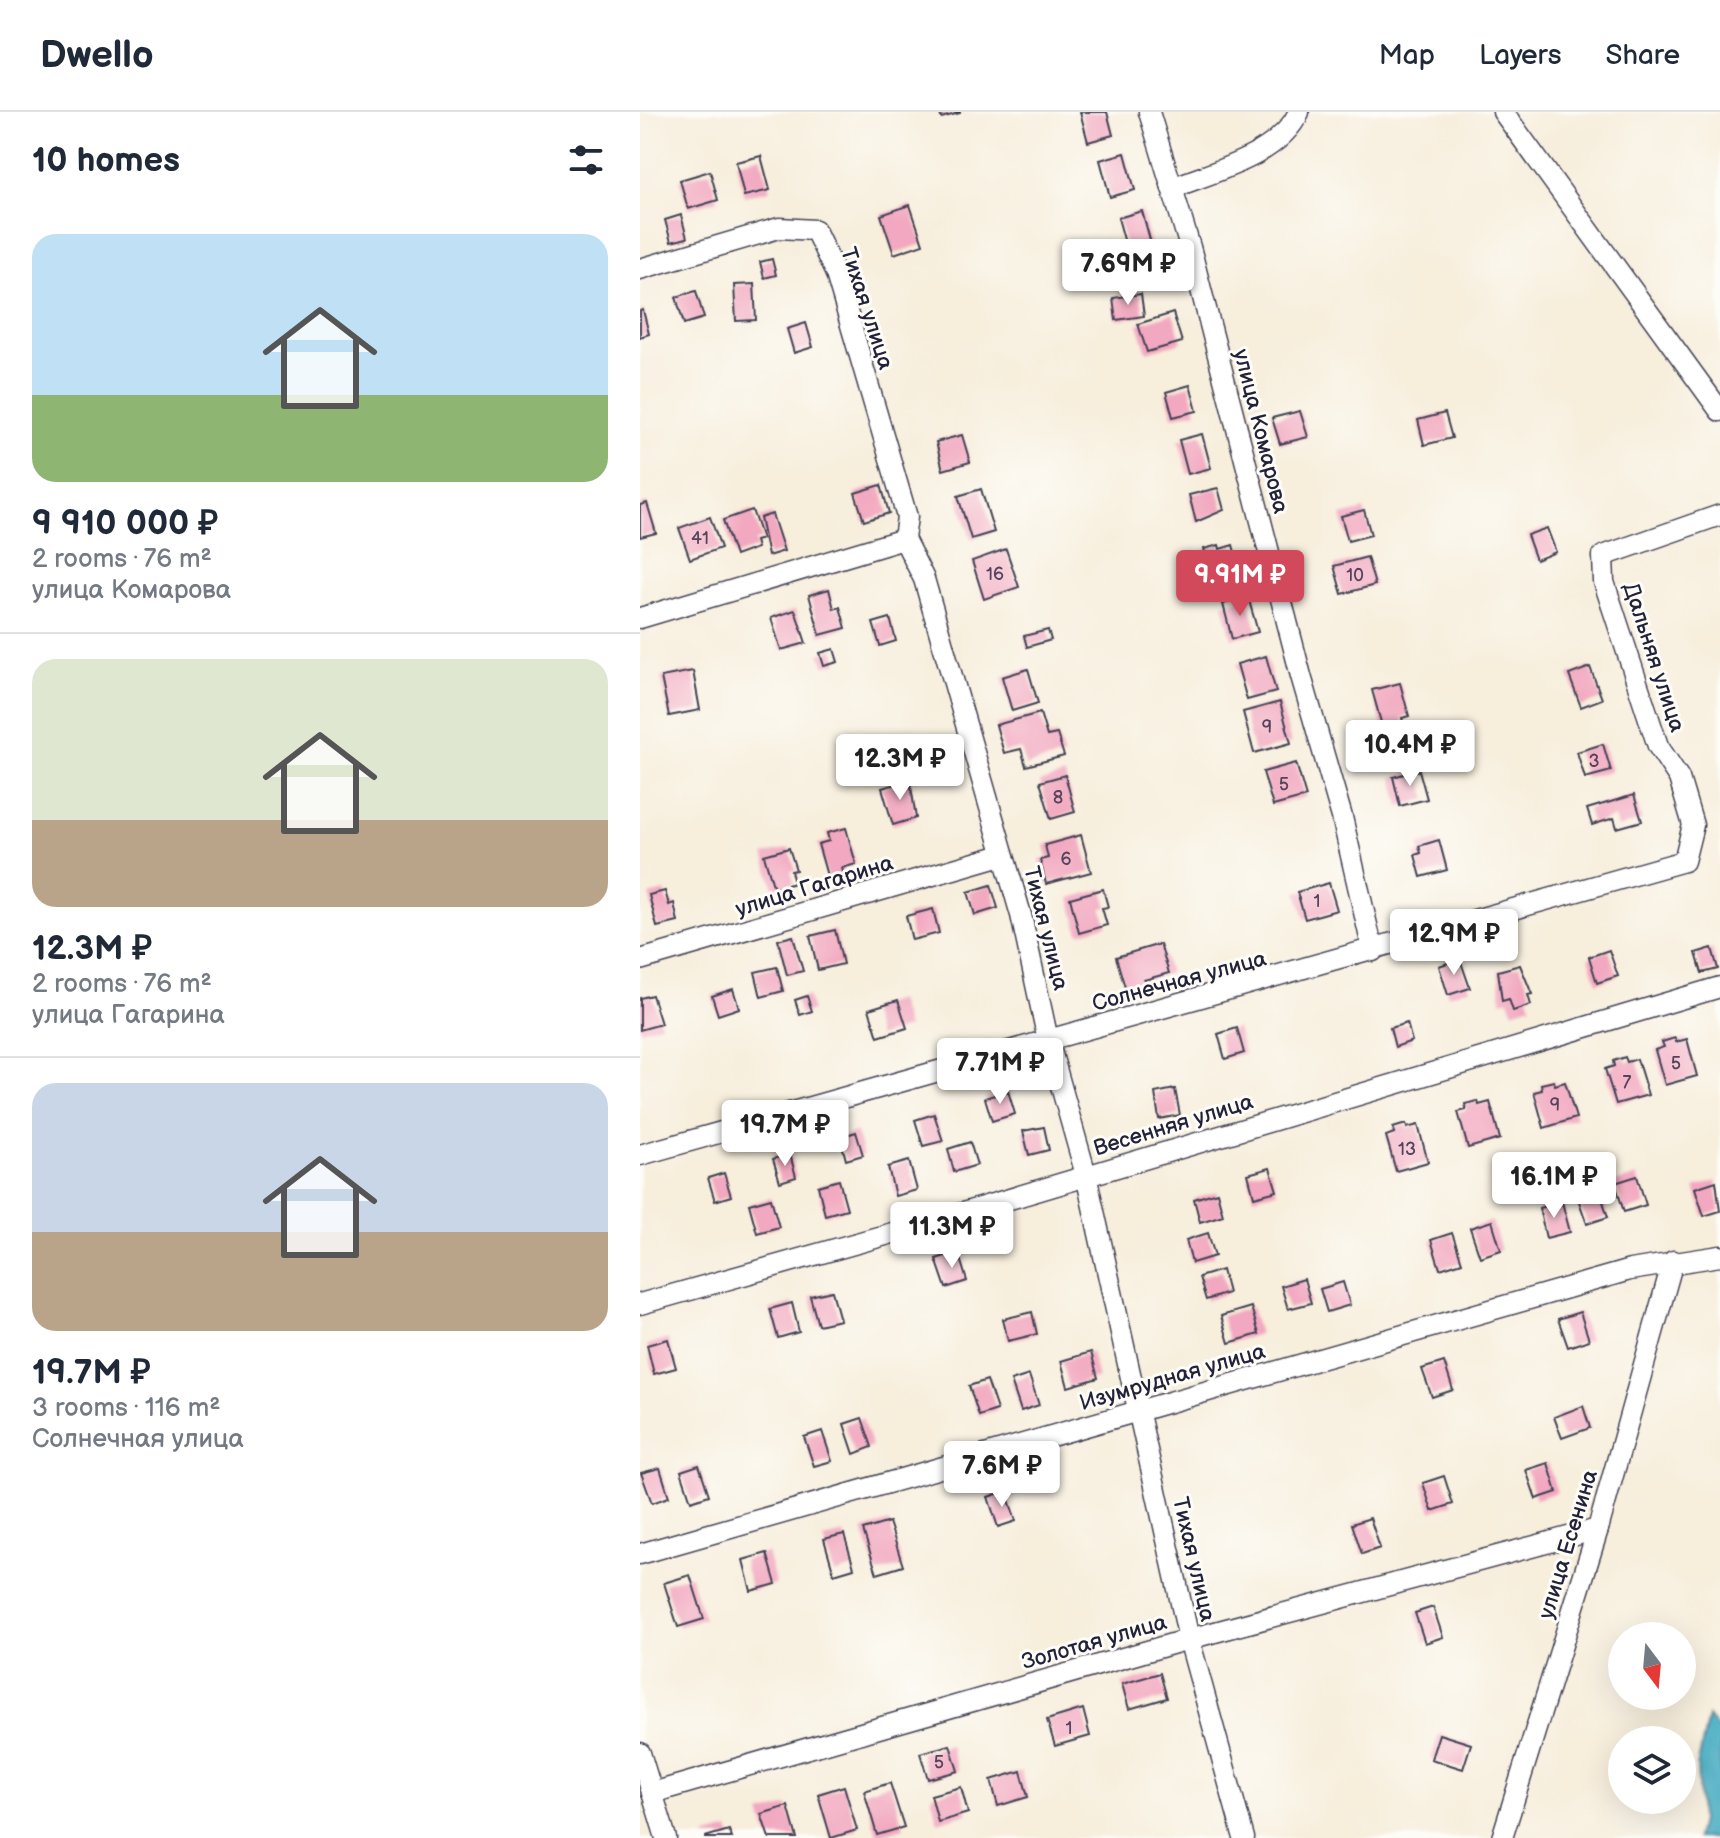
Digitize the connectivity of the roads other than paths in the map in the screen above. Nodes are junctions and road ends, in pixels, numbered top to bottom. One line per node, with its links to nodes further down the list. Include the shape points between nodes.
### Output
1 (1149, 112): 4 (street, улица Комарова)
2 (1299, 112): 4 (street, via 1293,125 1262,150)
3 (1503, 112): 6 (street)
4 (1172, 188): 12 (street, улица Комарова, via 1342,817)
5 (640, 269): 8 (street, Тихая улица, via 779,228 815,230 836,274 907,517)
6 (1720, 411)
7 (1720, 515): 11 (street, Дальняя улица, via 1603,556 1604,582 1658,746 1679,778 1693,825)
8 (904, 539): 9 (street); 10 (street, Тихая улица, via 924,579)
9 (640, 618)
10 (1002, 855): 13 (street, улица Гагарина); 15 (street, Тихая улица, via 1025,930)
11 (1684, 861): 12 (street, Солнечная улица)
12 (1373, 951): 15 (street, Солнечная улица)
13 (640, 960)
14 (1720, 987): 17 (street, Весенняя улица)
15 (1048, 1040): 16 (street, Солнечная улица); 17 (street, Тихая улица)
16 (640, 1155)
17 (1086, 1175): 20 (street, Весенняя улица); 21 (street, Тихая улица)
18 (1720, 1256): 19 (street, Изумрудная улица)
19 (1673, 1261): 21 (street, Изумрудная улица); 22 (street, улица Есенина)
20 (640, 1304)
21 (1136, 1411): 23 (street, Изумрудная улица); 24 (street, Тихая улица)
22 (1598, 1529): 24 (street, Золотая улица); 29 (street, улица Есенина)
23 (640, 1554)
24 (1189, 1639): 26 (street, Золотая улица); 28 (street, Тихая улица)
25 (640, 1753): 26 (street)
26 (652, 1793): 27 (street)
27 (666, 1838)
28 (1244, 1838)
29 (1502, 1838)

